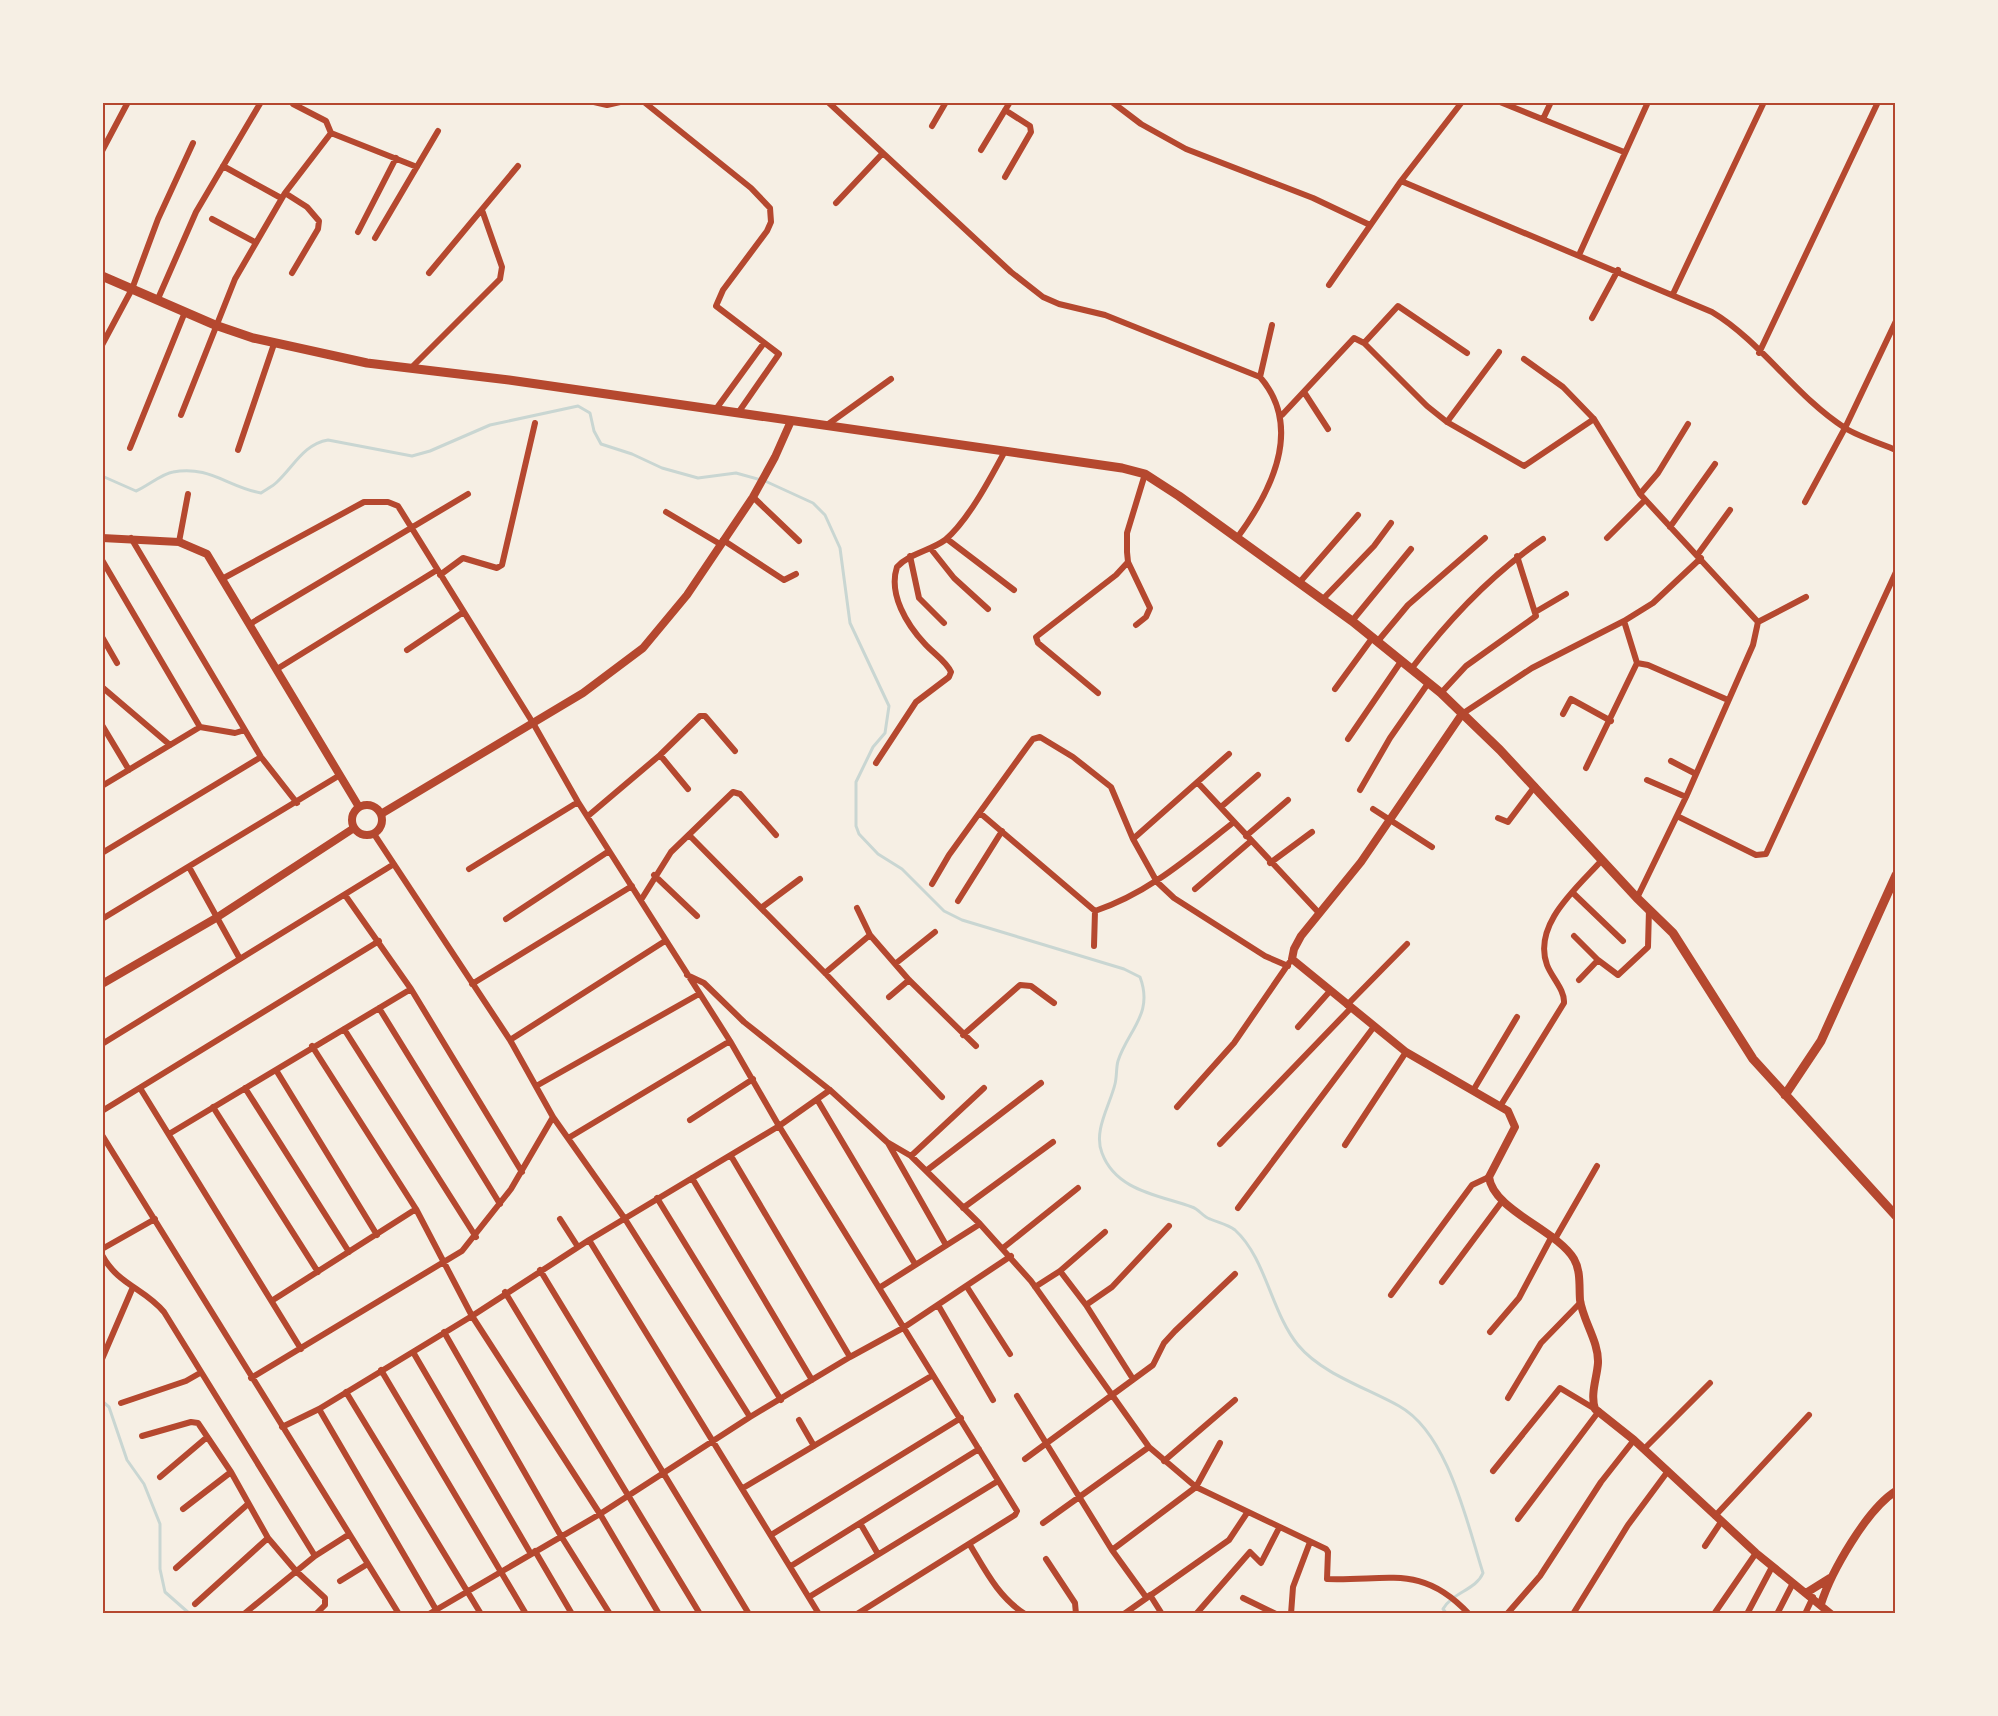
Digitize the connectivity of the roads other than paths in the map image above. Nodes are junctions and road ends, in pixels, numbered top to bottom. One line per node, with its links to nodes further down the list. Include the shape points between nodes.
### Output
1 (128, 102): 24 (street)
2 (261, 102): 28 (street)
3 (594, 102): 4 (street)
4 (620, 102)
5 (644, 102): 55 (street, via 751,188 770,208 767,231 723,290 716,306)
6 (828, 102): 26 (street)
7 (946, 102): 19 (street)
8 (1010, 102): 17 (street)
9 (1112, 102): 37 (street, via 1141,124 1186,149 1313,198)
10 (1462, 102): 32 (street)
11 (1500, 102): 18 (street)
12 (1551, 102): 18 (street)
13 (1648, 102): 25 (street)
14 (1764, 102): 48 (street)
15 (1878, 102): 61 (street)
16 (293, 104): 21 (street, via 326,121)
17 (1005, 110): 23 (street); 31 (street, via 1030,126 1032,132)
18 (1543, 119): 25 (street)
19 (932, 126)
20 (438, 131): 30 (street)
21 (331, 133): 27 (street); 33 (street)
22 (193, 143): 47 (street, via 158,219)
23 (981, 150)
24 (102, 151)
25 (1624, 152): 41 (street)
26 (882, 154): 34 (street); 64 (street, via 1043,297 1115,319)
27 (396, 158): 30 (street); 38 (street)
28 (223, 166): 33 (street); 49 (street, via 191,222)
29 (518, 166): 35 (street)
30 (417, 167): 39 (street)
31 (1005, 177)
32 (1401, 181): 37 (street); 41 (street)
33 (283, 195): 40 (street); 43 (street, via 318,216 319,221)
34 (836, 203)
35 (482, 210): 44 (street); 63 (street, via 502,267 500,279)
36 (212, 219): 40 (street)
37 (1370, 225): 46 (street)
38 (358, 232)
39 (375, 238)
40 (255, 242): 53 (street)
41 (1579, 255): 42 (street)
42 (1618, 270): 48 (street); 51 (street)
43 (292, 273)
44 (429, 273)
45 (102, 276): 47 (main road)
46 (1329, 285)
47 (132, 290): 49 (main road); 58 (street)
48 (1673, 294): 61 (street, via 1724,319)
49 (157, 301): 50 (main road)
50 (186, 312): 53 (main road); 79 (street)
51 (1592, 318)
52 (1896, 321): 77 (street)
53 (215, 325): 57 (main road); 69 (street)
54 (1272, 325): 64 (street)
55 (764, 343): 67 (street); 68 (street, via 779,354)
56 (1364, 343): 60 (street, via 1398,306); 66 (street, via 1350,340); 73 (street)
57 (273, 344): 63 (main road); 80 (street)
58 (102, 345)
59 (1499, 352): 73 (street)
60 (1467, 353)
61 (1760, 353): 77 (street)
62 (1524, 359): 71 (street, via 1563,387)
63 (411, 368): 67 (main road)
64 (1260, 377): 70 (street, via 1270,388)
65 (891, 379): 76 (street)
66 (1304, 392): 70 (street); 78 (street)
67 (716, 409): 68 (main road)
68 (738, 413): 72 (main road)
69 (181, 415)
70 (1282, 415): 99 (street, via 1278,457 1267,491)
71 (1594, 419): 73 (street, via 1524,466); 87 (street)
72 (791, 421): 76 (main road); 88 (street)
73 (1447, 422)
74 (536, 423): 115 (street, via 502,564 497,568 464,558)
75 (1688, 424): 87 (street)
76 (827, 425): 82 (main road)
77 (1845, 428): 81 (street); 90 (street)
78 (1328, 429)
79 (130, 448)
80 (238, 450)
81 (1896, 450)
82 (1005, 451): 84 (main road); 102 (street, via 975,503)
83 (1715, 464): 96 (street)
84 (1144, 474): 99 (main road); 113 (street, via 1127,533)
85 (188, 494): 105 (street)
86 (468, 494): 95 (street)
87 (1640, 494): 89 (street)
88 (753, 496): 104 (street); 106 (street)
89 (1646, 500): 96 (street); 101 (street)
90 (1805, 502)
91 (1730, 510): 111 (street)
92 (666, 512): 106 (street)
93 (1358, 515): 118 (street)
94 (1391, 523): 122 (street)
95 (411, 526): 115 (street); 117 (street, via 395,504 364,502); 130 (street)
96 (1670, 526): 111 (street)
97 (102, 538): 98 (street)
98 (131, 538): 105 (street); 152 (street)
99 (1237, 538): 118 (main road)
100 (1485, 538): 133 (street, via 1408,605)
101 (1607, 538)
102 (947, 539): 107 (street); 119 (street)
103 (1543, 539): 110 (street)
104 (799, 541)
105 (179, 542): 117 (street, via 207,554)
106 (722, 542): 116 (street, via 783,580); 149 (street, via 687,595 643,648 583,693)
107 (930, 549): 109 (street); 123 (street)
108 (1411, 549): 126 (street)
109 (910, 556): 129 (street, via 919,598); 160 (street, via 897,567 894,590 906,619 951,672 916,702)
110 (1517, 556): 124 (street); 138 (street, via 1451,619)
111 (1699, 556): 127 (street, via 1653,603); 128 (street)
112 (102, 560): 151 (street)
113 (1128, 562): 131 (street, via 1150,608); 143 (street, via 1036,637 1038,643)
114 (1896, 572): 182 (street, via 1766,854 1756,855)
115 (438, 573): 125 (street); 139 (street)
116 (796, 574)
117 (222, 579): 130 (street)
118 (1299, 583): 122 (main road)
119 (1014, 591)
120 (1566, 594): 124 (street)
121 (1806, 597): 128 (street)
122 (1323, 600): 126 (main road)
123 (988, 609)
124 (1537, 611): 144 (street, via 1534,619 1466,666)
125 (462, 613): 134 (street); 149 (street)
126 (1352, 621): 133 (main road)
127 (1624, 621): 137 (street); 146 (street, via 1532,668)
128 (1758, 622): 145 (street)
129 (944, 623)
130 (250, 624): 139 (street)
131 (1136, 625)
132 (102, 638): 136 (street)
133 (1376, 639): 135 (main road); 142 (street)
134 (407, 650)
135 (1402, 660): 138 (main road); 153 (street)
136 (117, 663)
137 (1637, 663): 145 (street); 148 (street)
138 (1412, 668): 140 (main road)
139 (277, 669): 164 (street)
140 (1429, 682): 144 (main road); 171 (street)
141 (102, 687): 154 (street)
142 (1335, 689)
143 (1098, 693)
144 (1441, 693): 146 (main road)
145 (1728, 700): 163 (street)
146 (1462, 714): 169 (main road); 184 (street)
147 (1563, 714): 148 (street, via 1571,699)
148 (1611, 721): 161 (street)
149 (533, 723): 174 (street); 180 (street)
150 (102, 726): 162 (street)
151 (200, 727): 152 (street, via 235,733); 154 (street)
152 (245, 730): 158 (street)
153 (1348, 739)
154 (170, 745): 162 (street)
155 (735, 751): 157 (street, via 703,715)
156 (1229, 754): 167 (street)
157 (660, 755): 170 (street); 181 (street)
158 (261, 757): 175 (street); 196 (street)
159 (1671, 762): 163 (street)
160 (876, 763)
161 (1586, 768)
162 (129, 770): 168 (street)
163 (1696, 774): 172 (street)
164 (340, 775): 175 (street); 176 (street)
165 (1258, 776): 177 (street)
166 (1647, 780): 172 (street)
167 (1198, 783): 177 (street); 193 (street)
168 (102, 786)
169 (1535, 786): 183 (street, via 1508,822); 197 (main road)
170 (688, 789)
171 (1360, 790)
172 (1686, 797): 182 (street)
173 (1288, 800): 192 (street)
174 (578, 802): 181 (street); 201 (street)
175 (297, 803): 200 (street)
176 (359, 807): 180 (street, via 372,806); 186 (street, via 352,817)
177 (1221, 807): 185 (street)
178 (1373, 809): 184 (street)
179 (980, 813): 187 (street); 193 (street, via 1033,739 1040,737 1111,787); 206 (street)
180 (381, 814): 189 (street, via 381,827)
181 (588, 816): 195 (street)
182 (1677, 816): 211 (street)
183 (1498, 818)
184 (1391, 819): 194 (street); 218 (street)
185 (1234, 822): 192 (street); 205 (street)
186 (354, 828): 189 (street, via 363,835); 220 (street)
187 (1002, 831): 213 (street); 217 (street)
188 (1312, 832): 198 (street)
189 (375, 834): 199 (street)
190 (689, 835): 191 (street, via 735,792); 202 (street, via 670,852); 214 (street)
191 (776, 835)
192 (1249, 838): 198 (street); 208 (street)
193 (1133, 839): 205 (street)
194 (1432, 847)
195 (609, 851): 207 (street); 222 (street)
196 (102, 853)
197 (1602, 860): 209 (street); 211 (main road)
198 (1270, 863): 218 (street)
199 (394, 864): 210 (street); 240 (street)
200 (189, 867): 220 (street); 221 (street)
201 (469, 869)
202 (654, 875): 212 (street); 219 (street)
203 (1896, 875): 268 (main road, via 1821,1041)
204 (800, 879): 214 (street)
205 (1157, 882): 217 (street, via 1128,899); 233 (street, via 1200,916 1265,956)
206 (932, 884)
207 (632, 886): 212 (street); 240 (street)
208 (1195, 889)
209 (1573, 893): 227 (street); 271 (street, via 1554,916 1545,943 1547,964 1564,1003)
210 (345, 895): 228 (street); 231 (street)
211 (1637, 898): 216 (main road)
212 (641, 900): 226 (street)
213 (958, 901)
214 (761, 908): 235 (street)
215 (857, 908): 224 (street)
216 (1649, 909): 232 (street, via 1647,949 1618,975); 268 (main road, via 1673,933 1753,1059)
217 (1095, 910): 230 (street)
218 (1319, 913): 233 (street, via 1297,943)
219 (697, 916)
220 (216, 918): 231 (street); 239 (street)
221 (102, 919)
222 (506, 919)
223 (935, 932): 234 (street)
224 (870, 935): 234 (street); 235 (street)
225 (1574, 936): 232 (street)
226 (665, 941): 236 (street); 253 (street)
227 (1623, 941)
228 (379, 942): 241 (street); 265 (street)
229 (1407, 944): 246 (street)
230 (1094, 946)
231 (240, 959): 255 (street)
232 (1598, 960): 238 (street)
233 (1290, 963): 242 (street); 273 (street, via 1234,1043)
234 (895, 964): 237 (street)
235 (825, 973): 269 (street)
236 (687, 975): 243 (street); 266 (street, via 704,983 744,1022)
237 (909, 980): 244 (street); 252 (street)
238 (1579, 980)
239 (102, 984)
240 (472, 984): 253 (street)
241 (411, 989): 247 (street); 289 (street)
242 (1330, 991): 246 (street); 249 (street)
243 (699, 994): 254 (street); 262 (street)
244 (889, 997)
245 (1054, 1003): 252 (street, via 1031,986 1020,985)
246 (1349, 1007): 250 (street); 283 (street)
247 (379, 1008): 251 (street); 295 (street)
248 (1517, 1017): 267 (street)
249 (1298, 1027)
250 (1373, 1028): 258 (street); 297 (street)
251 (344, 1029): 256 (street); 307 (street)
252 (963, 1035): 257 (street)
253 (510, 1040): 262 (street)
254 (730, 1041): 260 (street); 280 (street)
255 (102, 1044)
256 (312, 1046): 259 (street); 298 (street)
257 (975, 1046)
258 (1406, 1053): 267 (street); 284 (street)
259 (276, 1070): 263 (street); 306 (street)
260 (753, 1079): 276 (street); 277 (street)
261 (1041, 1083): 288 (street)
262 (538, 1085): 275 (street)
263 (245, 1088): 272 (street); 314 (street)
264 (984, 1088): 286 (street)
265 (140, 1089): 274 (street); 278 (street)
266 (830, 1089): 270 (street); 281 (street)
267 (1474, 1089): 271 (street)
268 (1785, 1095): 299 (main road)
269 (942, 1097)
270 (818, 1101): 277 (street); 318 (street)
271 (1501, 1105): 290 (street, via 1515,1127)
272 (213, 1107): 278 (street); 321 (street)
273 (1177, 1107)
274 (102, 1111)
275 (554, 1117): 280 (street); 289 (street)
276 (690, 1120)
277 (779, 1126): 285 (street); 327 (street)
278 (169, 1134): 330 (street)
279 (102, 1135): 300 (street)
280 (570, 1137): 302 (street)
281 (887, 1142): 286 (street); 310 (street)
282 (1053, 1142): 296 (street)
283 (1220, 1144)
284 (1345, 1145)
285 (731, 1156): 291 (street); 341 (street)
286 (911, 1156): 288 (street)
287 (1597, 1166): 308 (street)
288 (926, 1171): 296 (street)
289 (522, 1172): 295 (street)
290 (1489, 1177): 294 (street); 329 (street, via 1472,1185)
291 (692, 1178): 293 (street); 348 (street)
292 (1078, 1188): 312 (street)
293 (657, 1198): 302 (street); 354 (street)
294 (1503, 1200): 308 (street); 323 (street)
295 (500, 1204): 307 (street)
296 (963, 1208): 303 (street)
297 (1238, 1208)
298 (416, 1209): 306 (street); 317 (street)
299 (1896, 1216)
300 (155, 1219): 313 (street); 346 (street)
301 (560, 1219): 311 (street)
302 (625, 1219): 309 (street); 361 (street)
303 (980, 1224): 310 (street); 312 (street)
304 (1169, 1226): 333 (street, via 1112,1287)
305 (1105, 1232): 320 (street)
306 (377, 1235): 314 (street)
307 (476, 1236): 317 (street)
308 (1553, 1238): 331 (street, via 1576,1265); 337 (street, via 1519,1298)
309 (590, 1239): 311 (street); 367 (street)
310 (946, 1245): 318 (street)
311 (578, 1247): 319 (street)
312 (1002, 1248): 316 (street)
313 (102, 1249)
314 (349, 1252): 321 (street)
315 (102, 1255): 324 (street, via 110,1270)
316 (1011, 1256): 325 (street); 326 (street)
317 (443, 1263): 334 (street); 338 (street)
318 (915, 1264): 327 (street)
319 (540, 1270): 328 (street); 380 (street)
320 (1060, 1271): 326 (street); 333 (street)
321 (318, 1272): 330 (street)
322 (1235, 1274): 347 (street, via 1175,1331 1157,1361)
323 (1442, 1282)
324 (133, 1287): 342 (street); 344 (street, via 158,1304)
325 (967, 1287): 332 (street); 340 (street)
326 (1035, 1287): 351 (street)
327 (879, 1288): 335 (street)
328 (505, 1292): 334 (street); 386 (street)
329 (1391, 1295)
330 (273, 1300): 338 (street)
331 (1581, 1302): 353 (street, via 1540,1343); 359 (street, via 1598,1361 1593,1396)
332 (938, 1305): 335 (street); 355 (street)
333 (1086, 1305): 347 (street)
334 (472, 1316): 336 (street); 391 (street)
335 (903, 1328): 341 (street); 345 (street)
336 (444, 1332): 339 (street); 399 (street)
337 (1490, 1332)
338 (301, 1349): 346 (street)
339 (413, 1352): 343 (street); 405 (street)
340 (1010, 1354)
341 (850, 1357): 348 (street)
342 (102, 1359)
343 (381, 1370): 350 (street); 415 (street)
344 (200, 1373): 357 (street); 408 (street)
345 (933, 1375): 362 (street); 371 (street)
346 (251, 1378): 364 (street)
347 (1133, 1379): 351 (street)
348 (812, 1380): 354 (street)
349 (1710, 1383): 374 (street)
350 (346, 1392): 358 (street); 419 (street)
351 (1114, 1395): 370 (street); 372 (street)
352 (1017, 1396): 370 (street)
353 (1508, 1398)
354 (781, 1400): 361 (street)
355 (993, 1400)
356 (1235, 1400): 376 (street)
357 (121, 1403)
358 (319, 1409): 364 (street); 426 (street)
359 (1597, 1410): 368 (street); 377 (street, via 1560,1388); 392 (street)
360 (1809, 1415): 393 (street)
361 (750, 1417): 367 (street)
362 (961, 1418): 373 (street); 398 (street)
363 (799, 1420): 371 (street)
364 (282, 1427): 397 (street)
365 (142, 1436): 366 (street, via 194,1421)
366 (206, 1437): 379 (street); 381 (street)
367 (714, 1440): 380 (street); 384 (street)
368 (1635, 1440): 374 (street); 448 (street, via 1602,1482 1540,1576)
369 (1220, 1443): 383 (street)
370 (1048, 1445): 375 (street); 387 (street)
371 (814, 1446): 384 (street)
372 (1149, 1447): 376 (street); 387 (street)
373 (979, 1449): 382 (street); 394 (street)
374 (1644, 1449): 378 (street)
375 (1025, 1459)
376 (1164, 1461): 383 (street)
377 (1493, 1471)
378 (1668, 1471): 393 (street); 449 (street)
379 (231, 1472): 388 (street); 389 (street)
380 (662, 1473): 386 (street); 438 (street)
381 (160, 1477)
382 (998, 1481): 402 (street, via 1017,1513); 407 (street)
383 (1196, 1487): 390 (street); 404 (street)
384 (743, 1488): 398 (street)
385 (1896, 1491): 416 (street, via 1872,1514)
386 (628, 1495): 391 (street); 437 (street)
387 (1079, 1498): 395 (street); 404 (street)
388 (248, 1504): 400 (street); 413 (street)
389 (183, 1509)
390 (1247, 1513): 396 (street); 421 (street, via 1229,1540)
391 (600, 1514): 399 (street); 436 (street)
392 (1518, 1519)
393 (1718, 1519): 403 (street); 406 (street)
394 (860, 1523): 407 (street); 411 (street)
395 (1043, 1523)
396 (1279, 1528): 401 (street); 428 (street, via 1261,1563 1250,1552)
397 (348, 1535): 408 (street); 410 (street)
398 (771, 1535): 411 (street)
399 (561, 1536): 405 (street); 435 (street)
400 (268, 1538): 414 (street); 424 (street)
401 (1310, 1542): 446 (street, via 1293,1587); 447 (street, via 1328,1551 1327,1579 1416,1578 1447,1592)
402 (970, 1545): 440 (street); 441 (street, via 997,1589)
403 (1705, 1546)
404 (1112, 1550): 421 (street)
405 (533, 1553): 415 (street); 434 (street)
406 (1756, 1553): 412 (street); 450 (street)
407 (878, 1554): 422 (street)
408 (315, 1556): 414 (street)
409 (1046, 1559): 442 (street, via 1075,1603)
410 (366, 1565): 417 (street); 427 (street)
411 (791, 1566): 422 (street)
412 (1772, 1567): 418 (street); 451 (street)
413 (176, 1568)
414 (296, 1572): 429 (street); 430 (street, via 325,1598 325,1605)
415 (500, 1573): 419 (street); 433 (street)
416 (1830, 1578): 420 (street); 425 (street)
417 (340, 1581)
418 (1794, 1583): 420 (street); 452 (street)
419 (468, 1593): 426 (street); 432 (street)
420 (1810, 1595): 425 (street); 453 (street)
421 (1148, 1596): 443 (street); 444 (street)
422 (809, 1597): 439 (street)
423 (1243, 1598): 445 (street)
424 (195, 1604)
425 (1821, 1604): 454 (street)
426 (437, 1612): 431 (street)
427 (396, 1613)
428 (1197, 1613)
429 (244, 1614)
430 (316, 1614)
431 (429, 1614)
432 (481, 1614)
433 (526, 1614)
434 (572, 1614)
435 (610, 1614)
436 (659, 1614)
437 (700, 1614)
438 (749, 1614)
439 (819, 1614)
440 (857, 1614)
441 (1025, 1614)
442 (1076, 1614)
443 (1124, 1614)
444 (1162, 1614)
445 (1276, 1614)
446 (1292, 1614)
447 (1469, 1614)
448 (1508, 1614)
449 (1573, 1614)
450 (1714, 1614)
451 (1747, 1614)
452 (1777, 1614)
453 (1805, 1614)
454 (1831, 1614)

